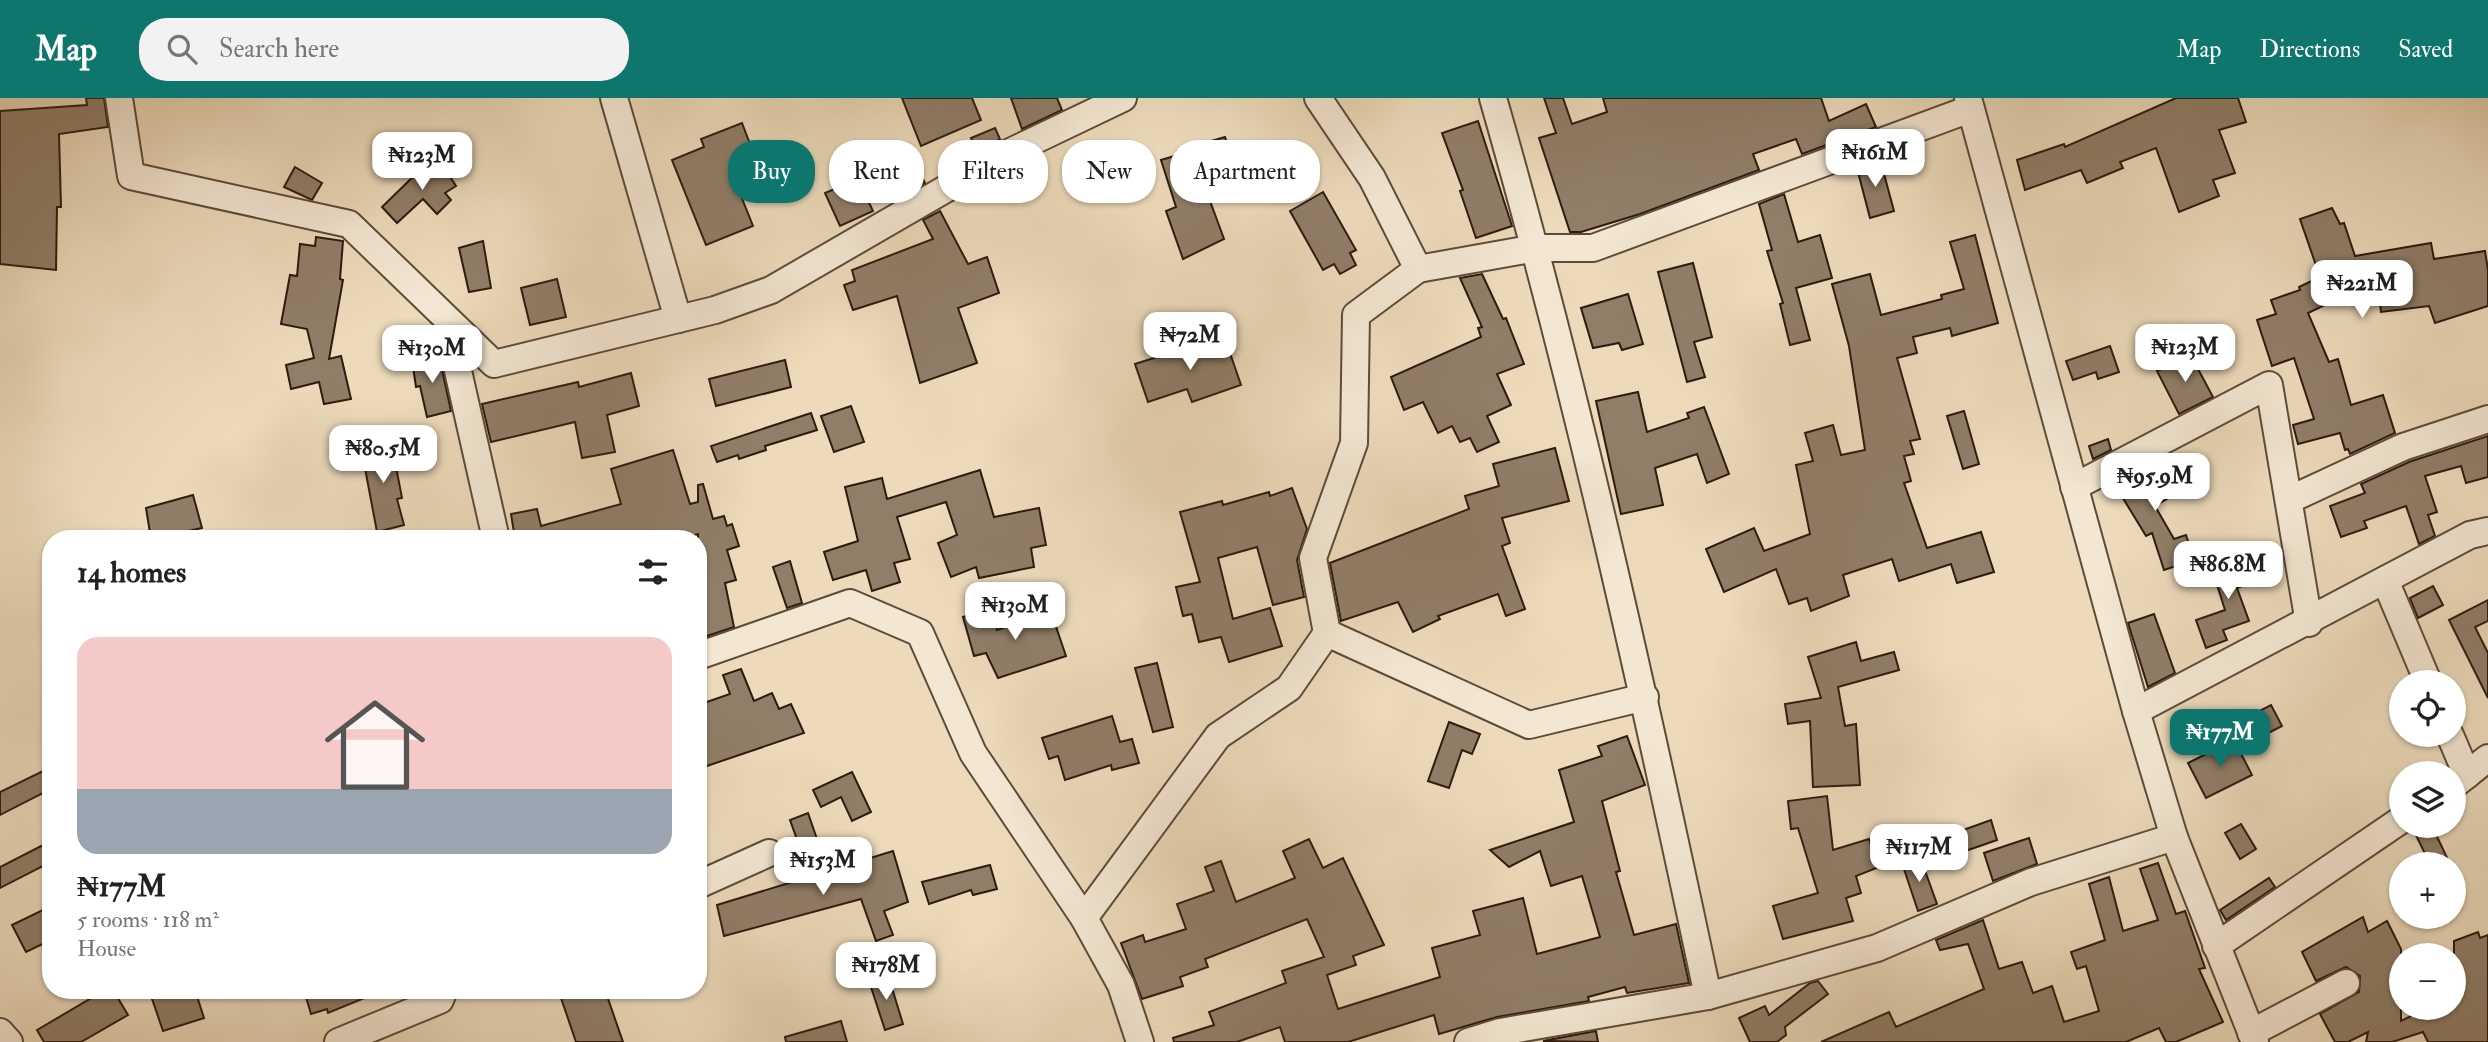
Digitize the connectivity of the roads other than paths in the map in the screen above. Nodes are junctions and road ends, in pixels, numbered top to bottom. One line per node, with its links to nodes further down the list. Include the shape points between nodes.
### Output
1 (119, 98): 9 (street, via 131,176 349,224 495,364)
2 (614, 98): 9 (street)
3 (1123, 98): 9 (street, via 1006,154 771,289)
4 (1318, 98): 8 (street, via 1372,178)
5 (1493, 98): 7 (street)
6 (1969, 104): 7 (street, via 1593,248); 12 (street)
7 (1536, 248): 8 (street); 21 (street)
8 (1418, 269): 18 (street, via 1356,315 1353,443 1312,558)
9 (678, 319)
10 (456, 362): 14 (street)
11 (2488, 419): 13 (street, via 2403,447)
12 (2074, 487): 13 (street, via 2269,385); 22 (street)
13 (2291, 499): 17 (street)
14 (494, 530)
15 (2488, 531): 16 (street, via 2470,535)
16 (2385, 580): 17 (street); 20 (street)
17 (2309, 623): 22 (street)
18 (1327, 633): 21 (street, via 1530,724); 29 (street, via 1289,688 1218,736)
19 (707, 653): 29 (street, via 850,603 920,633 973,753)
20 (2423, 670)
21 (1645, 697): 32 (street)
22 (2136, 711): 26 (street)
23 (2488, 758): 24 (street)
24 (2466, 775)
25 (2389, 828): 30 (street)
26 (2174, 837): 30 (street); 32 (street, via 2031,882 1877,948)
27 (769, 853): 28 (street)
28 (707, 881)
29 (1084, 918): 38 (street, via 1121,985)
30 (2216, 946): 35 (street)
31 (2346, 983): 35 (street)
32 (1708, 996): 39 (street, via 1500,1032)
33 (437, 999): 37 (street)
34 (0, 1032): 36 (street)
35 (2253, 1038)
36 (9, 1042)
37 (338, 1042)
38 (1140, 1042)
39 (1468, 1042)

